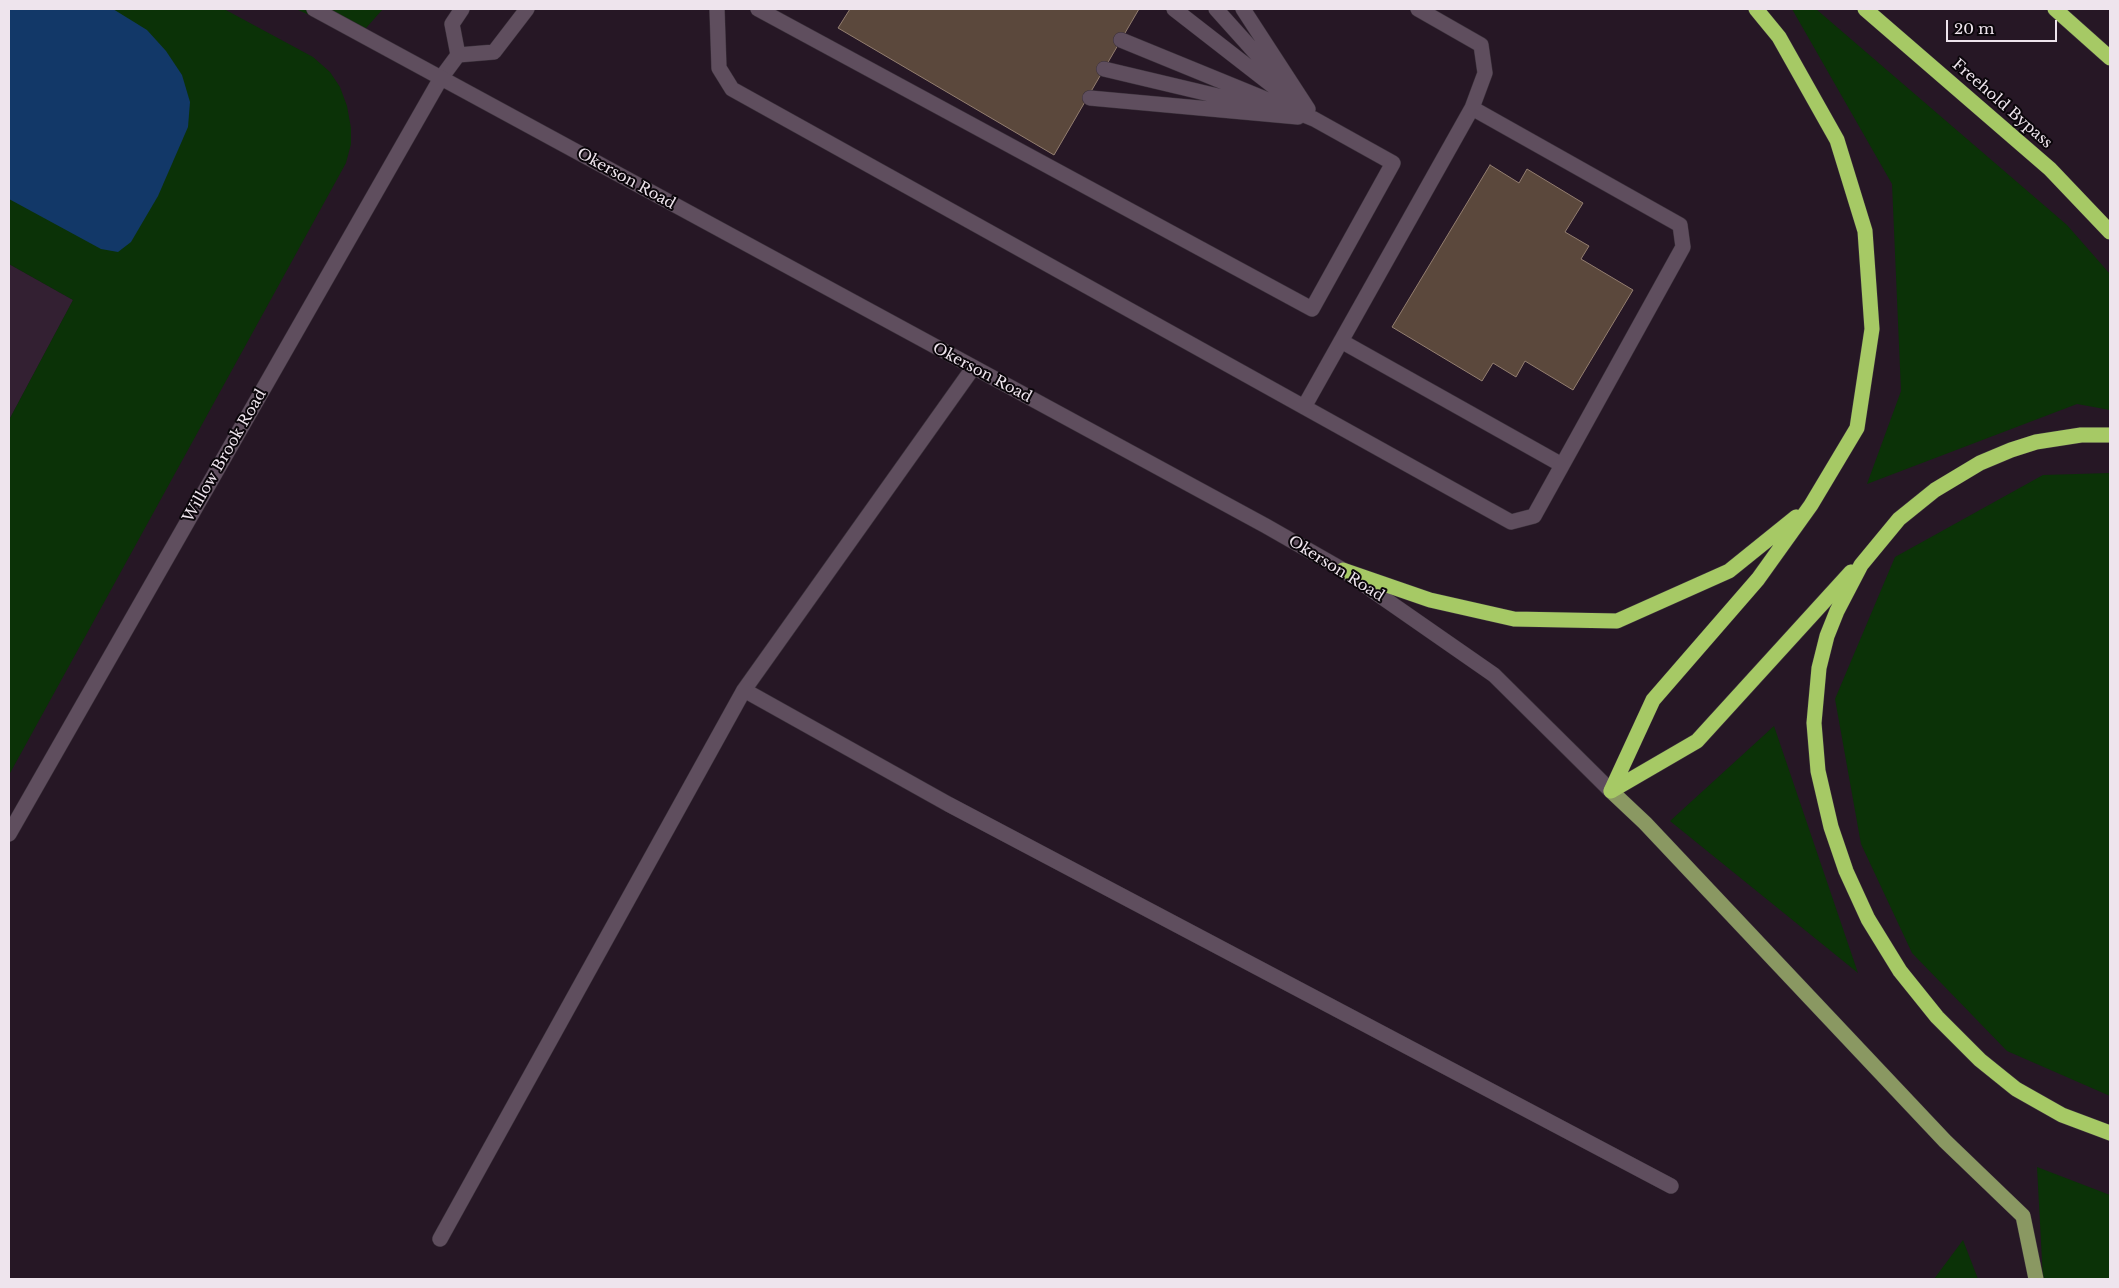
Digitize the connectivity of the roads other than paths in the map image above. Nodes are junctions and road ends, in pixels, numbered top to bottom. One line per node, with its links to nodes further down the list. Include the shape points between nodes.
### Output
1 (314, 9): 17 (street, Okerson Road)
2 (462, 9): 14 (street, via 452,24)
3 (527, 9): 14 (street, via 494,52)
4 (717, 9): 24 (street, via 719,68 732,89)
5 (758, 9): 20 (street, via 1312,309 1393,163)
6 (1174, 9): 20 (street)
7 (1216, 9): 20 (street)
8 (1243, 9): 20 (street)
9 (1418, 9): 19 (street, via 1481,45 1485,73)
10 (1756, 9): 27 (highway, via 1779,37 1837,140 1865,231 1872,329 1857,428)
11 (1865, 9): 21 (highway, Freehold Bypass, via 2050,170)
12 (2055, 9): 15 (highway)
13 (1120, 40): 20 (street)
14 (458, 55): 17 (street, Willow Brook Road)
15 (2110, 58)
16 (1104, 69): 20 (street)
17 (440, 78): 23 (street, Okerson Road); 32 (street, Willow Brook Road)
18 (1090, 98): 20 (street)
19 (1472, 108): 22 (street); 26 (street, via 1680,225 1683,247)
20 (1314, 119)
21 (2110, 232)
22 (1341, 341): 24 (street); 26 (street)
23 (973, 368): 29 (street, Okerson Road); 30 (street)
24 (1304, 407): 26 (street, via 1511,522 1534,516)
25 (2110, 435): 28 (highway, via 2081,434 2011,450 1980,463 1935,490)
26 (1562, 465)
27 (1811, 505): 29 (highway, via 1729,571 1617,621 1514,619 1430,600); 31 (highway, via 1758,579 1653,700)
28 (1899, 519): 31 (highway, via 1698,741); 33 (highway, via 1861,565 1837,611 1819,668 1814,723 1818,771 1843,862 1868,919 1900,971 1937,1017 1980,1060 2016,1089 2062,1115)
29 (1343, 570): 31 (street, Okerson Road, via 1494,675)
30 (744, 690): 34 (street, via 948,804); 35 (street)
31 (1611, 792): 36 (main road, via 1645,823 1945,1141 2023,1216)
32 (9, 834)
33 (2110, 1133)
34 (1671, 1186)
35 (440, 1240)
36 (2036, 1279)

